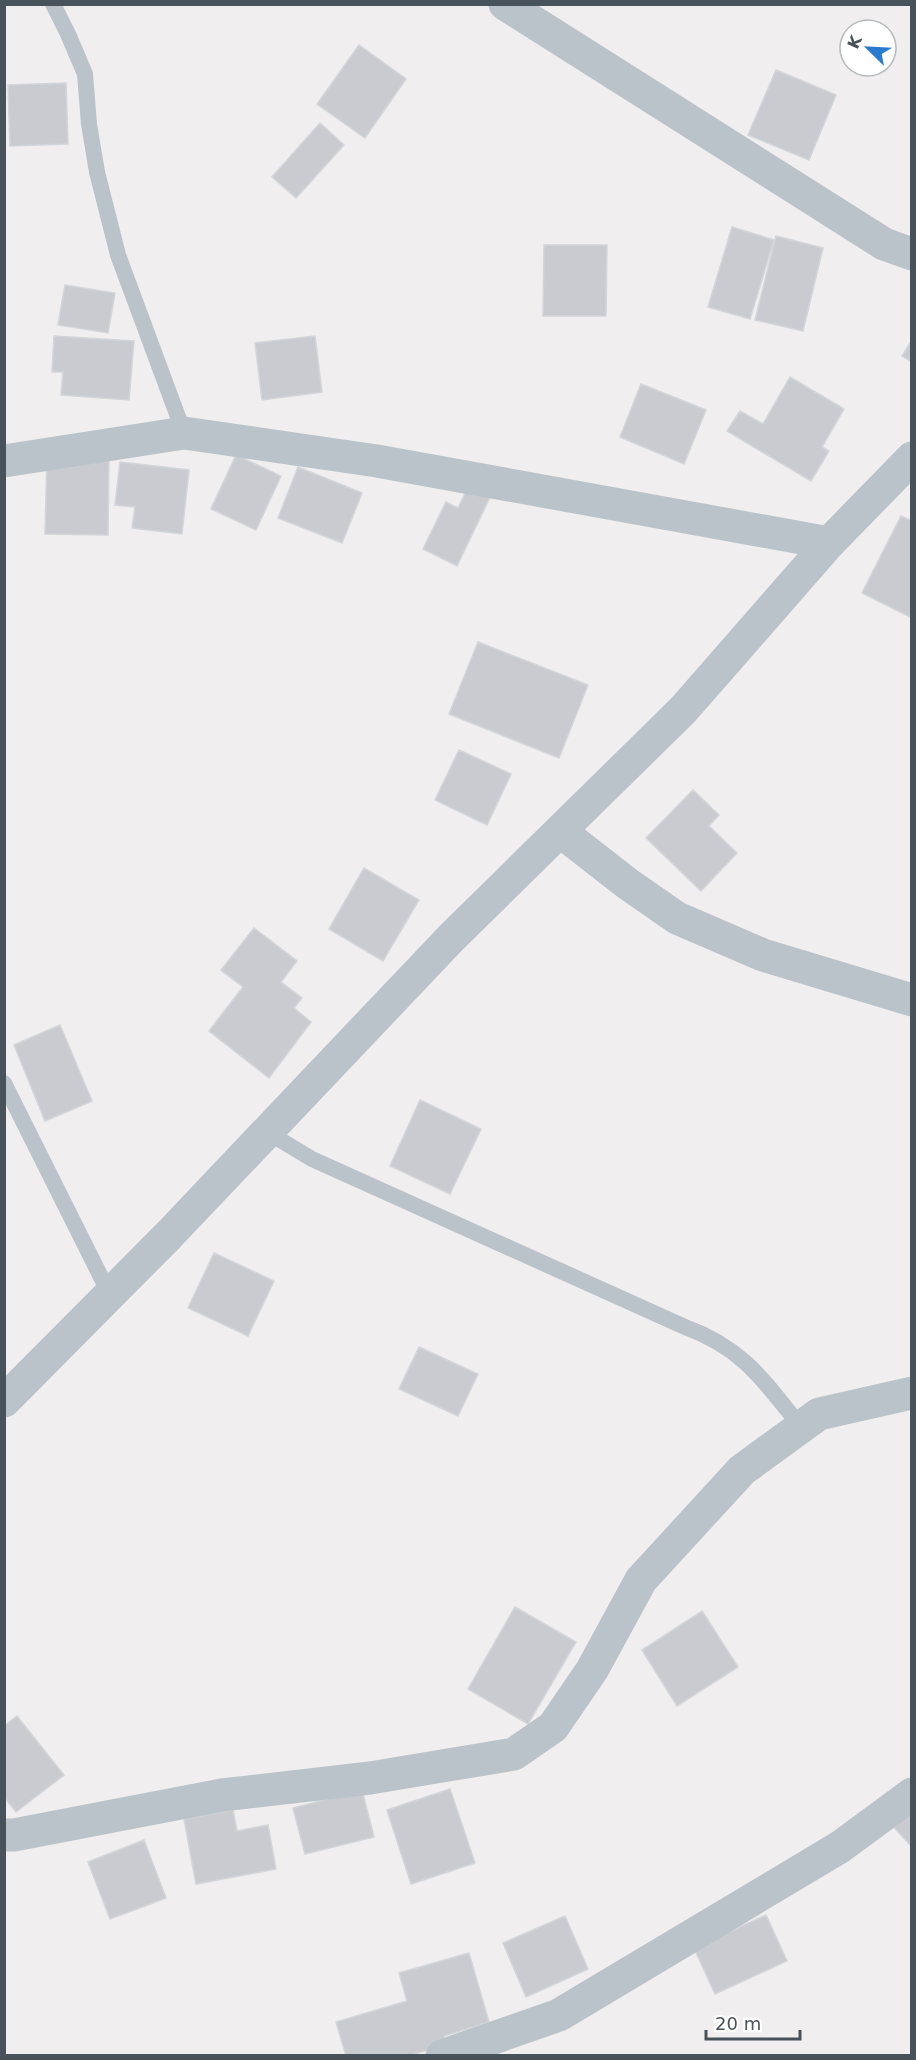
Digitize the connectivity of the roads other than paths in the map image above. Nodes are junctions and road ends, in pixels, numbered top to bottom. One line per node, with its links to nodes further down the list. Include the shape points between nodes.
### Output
1 (52, 4): 4 (lane, via 85,74 97,172 118,255)
2 (505, 4): 3 (street, via 884,244)
3 (912, 254)
4 (184, 433): 6 (street); 7 (street, via 377,461)
5 (912, 458): 7 (street)
6 (4, 461)
7 (829, 543): 8 (street, via 683,710)
8 (560, 831): 9 (street, via 677,918 763,956); 11 (street, via 451,938)
9 (912, 999)
10 (4, 1083): 12 (lane)
11 (267, 1132): 12 (street); 15 (lane, via 312,1159 727,1346 757,1371)
12 (110, 1294): 14 (street)
13 (912, 1393): 15 (street, via 819,1414)
14 (4, 1401)
15 (801, 1427): 17 (street, via 742,1470 641,1580 592,1670 553,1727 514,1754 370,1778 222,1795)
16 (912, 1794): 18 (street, via 840,1847 559,2015)
17 (4, 1835)
18 (442, 2055)

